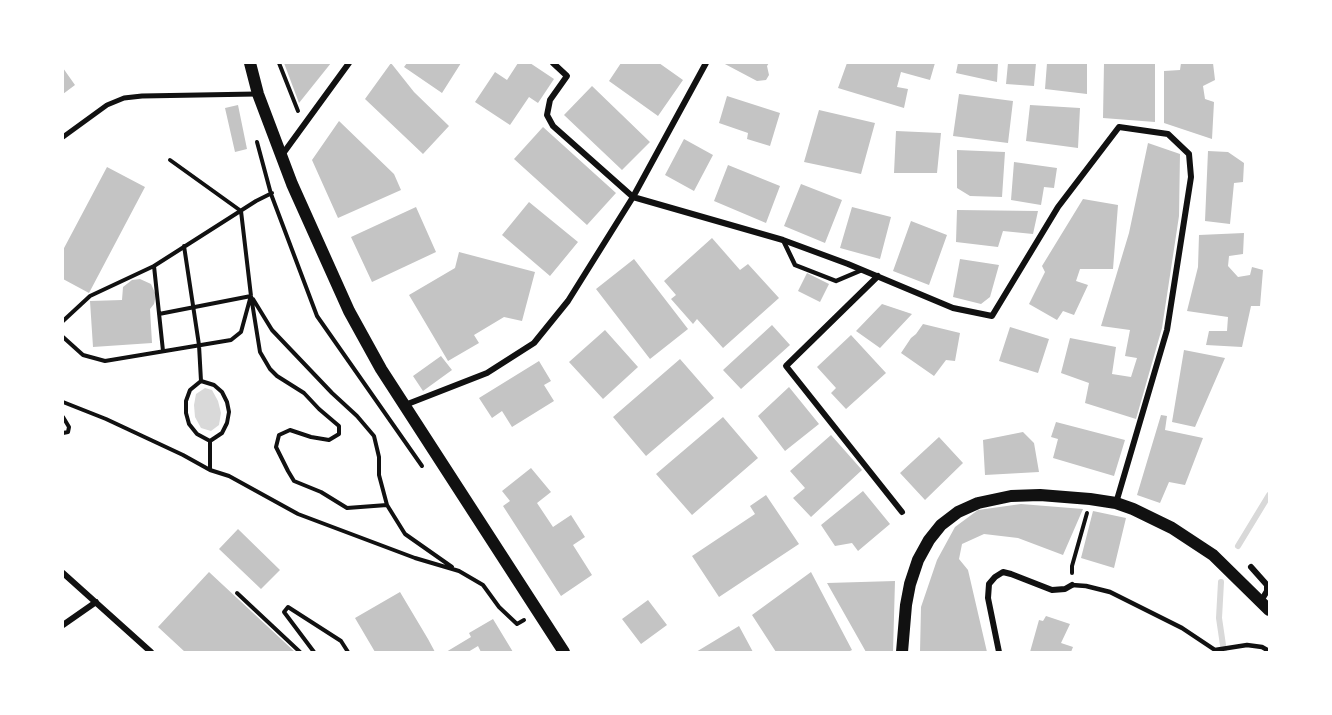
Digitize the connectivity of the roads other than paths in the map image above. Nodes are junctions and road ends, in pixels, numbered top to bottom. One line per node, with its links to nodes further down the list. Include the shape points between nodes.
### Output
1 (250, 63): 5 (main road)
2 (349, 63): 7 (street)
3 (553, 63): 8 (street, via 567,76 550,100 547,115 553,126)
4 (706, 63): 8 (street)
5 (258, 94): 6 (street, via 124,98 107,105); 7 (main road)
6 (63, 137)
7 (282, 155): 12 (main road, via 291,184 349,311)
8 (633, 197): 9 (street); 12 (street, via 568,301 534,343 487,373)
9 (783, 240): 10 (street); 10 (lane, via 795,265 836,281)
10 (862, 270): 11 (street)
11 (878, 276): 13 (street, via 953,308 992,316 1058,207 1119,127 1167,134 1189,154 1191,177 1167,330); 14 (street, via 786,366)
12 (405, 405): 23 (main road)
13 (1116, 503): 19 (main road, via 1161,522 1201,546); 24 (main road, via 1090,498 1018,496 985,501 958,512 934,533 915,568 906,605)
14 (902, 512)
15 (1251, 567): 19 (street, via 1267,585)
16 (63, 573): 18 (street)
17 (1072, 585): 21 (lane, via 1110,592 1217,650 1247,645); 25 (street, via 1052,590 1003,572 995,577 989,585 988,598)
18 (96, 602): 20 (street); 22 (street)
19 (1265, 605)
20 (63, 625)
21 (1269, 651)
22 (151, 652)
23 (564, 652)
24 (902, 652)
25 (999, 652)

